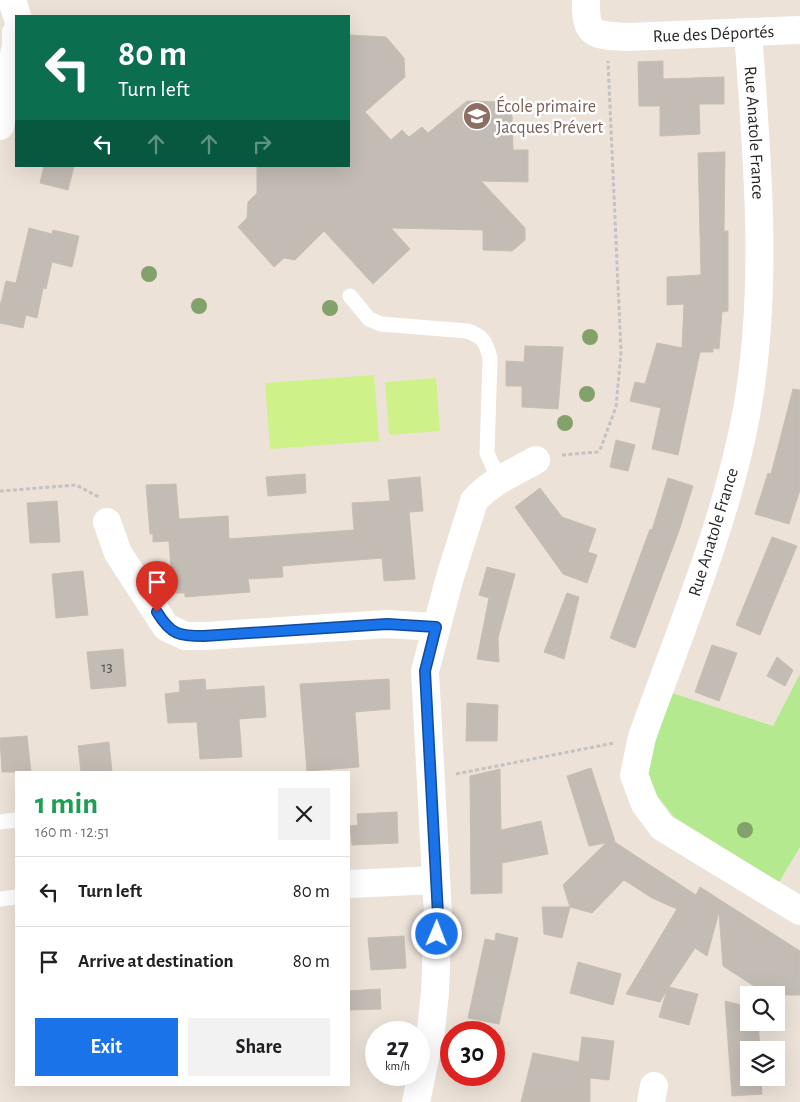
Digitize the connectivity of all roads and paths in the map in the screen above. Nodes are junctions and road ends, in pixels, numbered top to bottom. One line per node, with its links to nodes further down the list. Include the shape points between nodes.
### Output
1 (12, 0): 3 (street)
2 (586, 0): 5 (street, Rue des Déportés, via 586,16 593,32 598,35 627,37)
3 (17, 15)
4 (800, 30): 5 (street, Rue des Déportés)
5 (748, 32): 15 (street, Rue Anatole France, via 760,207 758,322 747,409 723,511)
6 (15, 49): 8 (street)
7 (607, 56): 10 (path, via 621,352 616,407 597,452)
8 (0, 126)
9 (350, 296): 11 (lane, via 369,319 381,324 467,331 478,335 487,345 490,358 488,453)
10 (536, 460): 11 (street)
11 (499, 480): 14 (street, via 474,501)
12 (0, 491): 13 (path, via 76,485 99,497)
13 (107, 522): 14 (street, via 118,553 166,628 185,636 387,624)
14 (436, 627): 19 (street, via 425,671)
15 (642, 737): 16 (path); 23 (street, Rue Anatole France, via 634,775 645,804 662,827)
16 (450, 775)
17 (15, 820): 18 (lane)
18 (0, 822)
19 (436, 880): 20 (street); 24 (street, via 435,993)
20 (350, 884)
21 (15, 897): 22 (lane)
22 (0, 899)
23 (800, 911)
24 (416, 1102)

